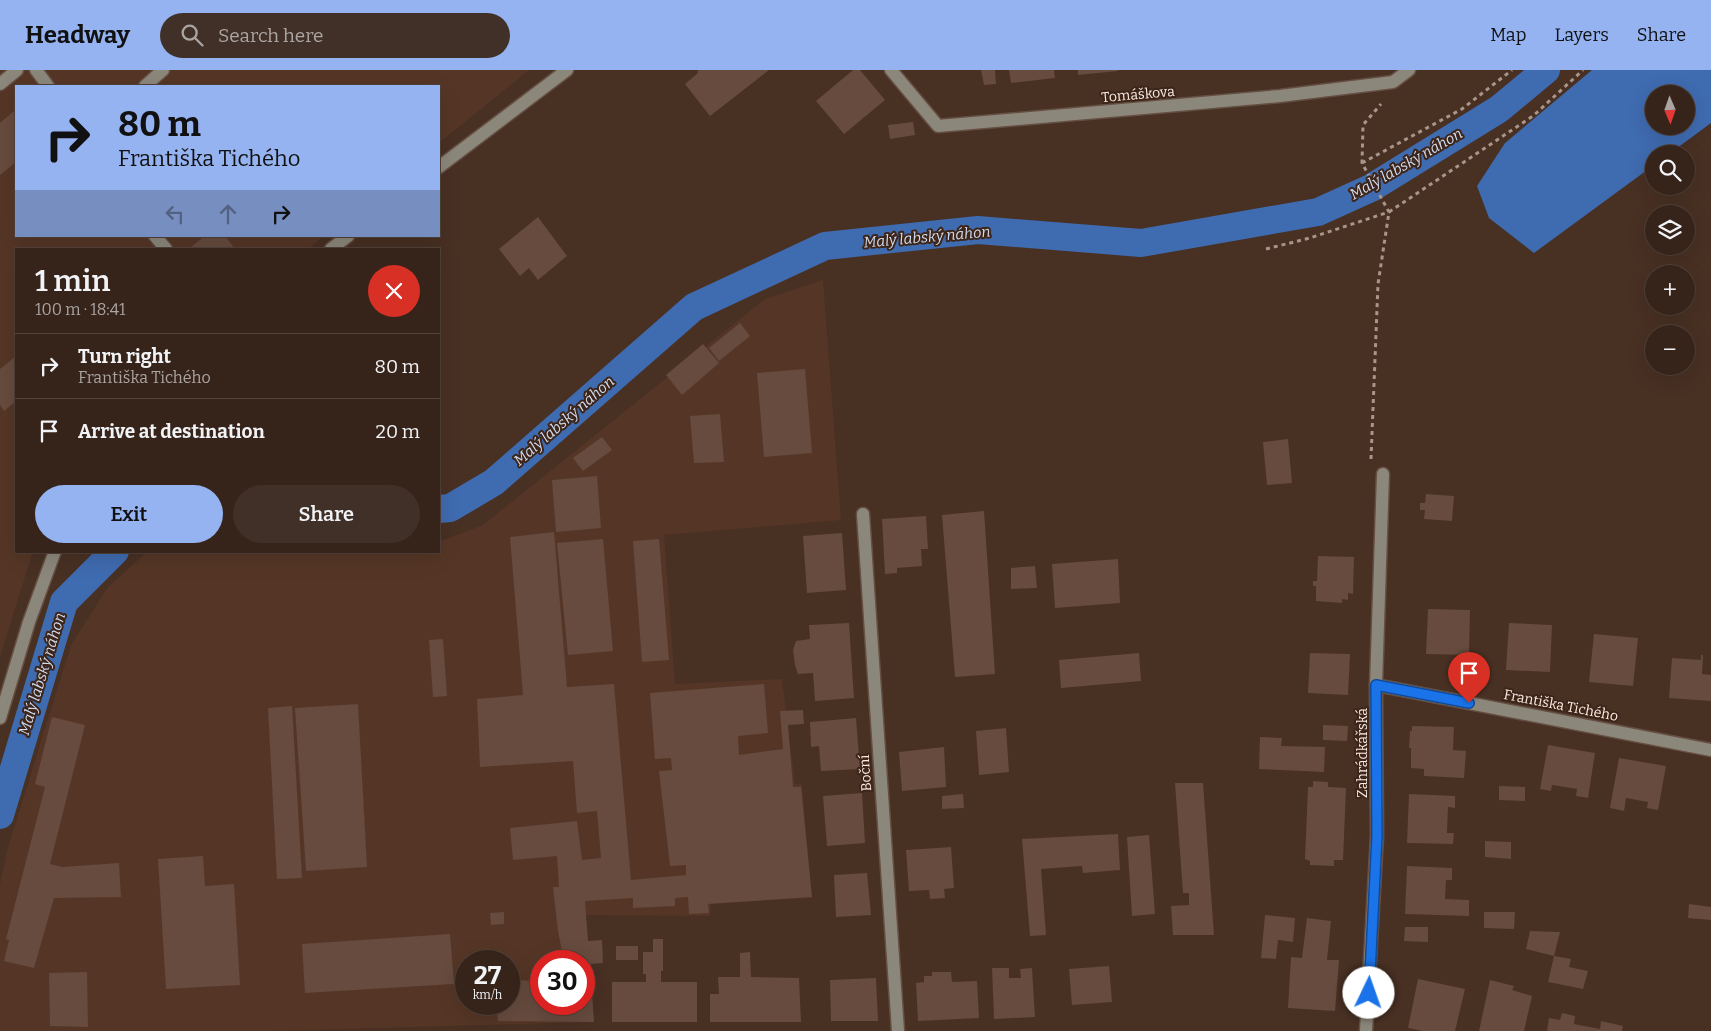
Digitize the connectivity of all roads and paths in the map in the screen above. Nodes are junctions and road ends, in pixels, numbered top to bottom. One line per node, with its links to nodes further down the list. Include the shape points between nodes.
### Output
1 (18, 70): 10 (street)
2 (36, 70): 11 (street)
3 (163, 70): 12 (street)
4 (567, 70): 14 (street)
5 (891, 70): 9 (street, Tomáškova, via 938,126 1280,96)
6 (1409, 70): 9 (street, Tomáškova)
7 (1512, 70): 13 (path, via 1462,109)
8 (1583, 70): 15 (path, via 1533,116)
9 (1393, 82): 13 (path, via 1387,96 1364,125)
10 (0, 84)
11 (47, 85)
12 (146, 85)
13 (1362, 163): 15 (path)
14 (440, 166)
15 (1388, 212): 20 (path); 21 (path, via 1378,284 1370,457)
16 (156, 237): 18 (street)
17 (347, 237): 19 (street)
18 (165, 248)
19 (332, 248)
20 (1266, 249)
21 (1383, 474): 24 (street, Zahrádkářská)
22 (862, 514): 27 (street, Boční)
23 (54, 553): 25 (street, via 28,622)
24 (1376, 685): 26 (street, Františka Tichého); 28 (street, Zahrádkářská, via 1377,836)
25 (0, 718)
26 (1711, 750)
27 (898, 1031)
28 (1366, 1031)

